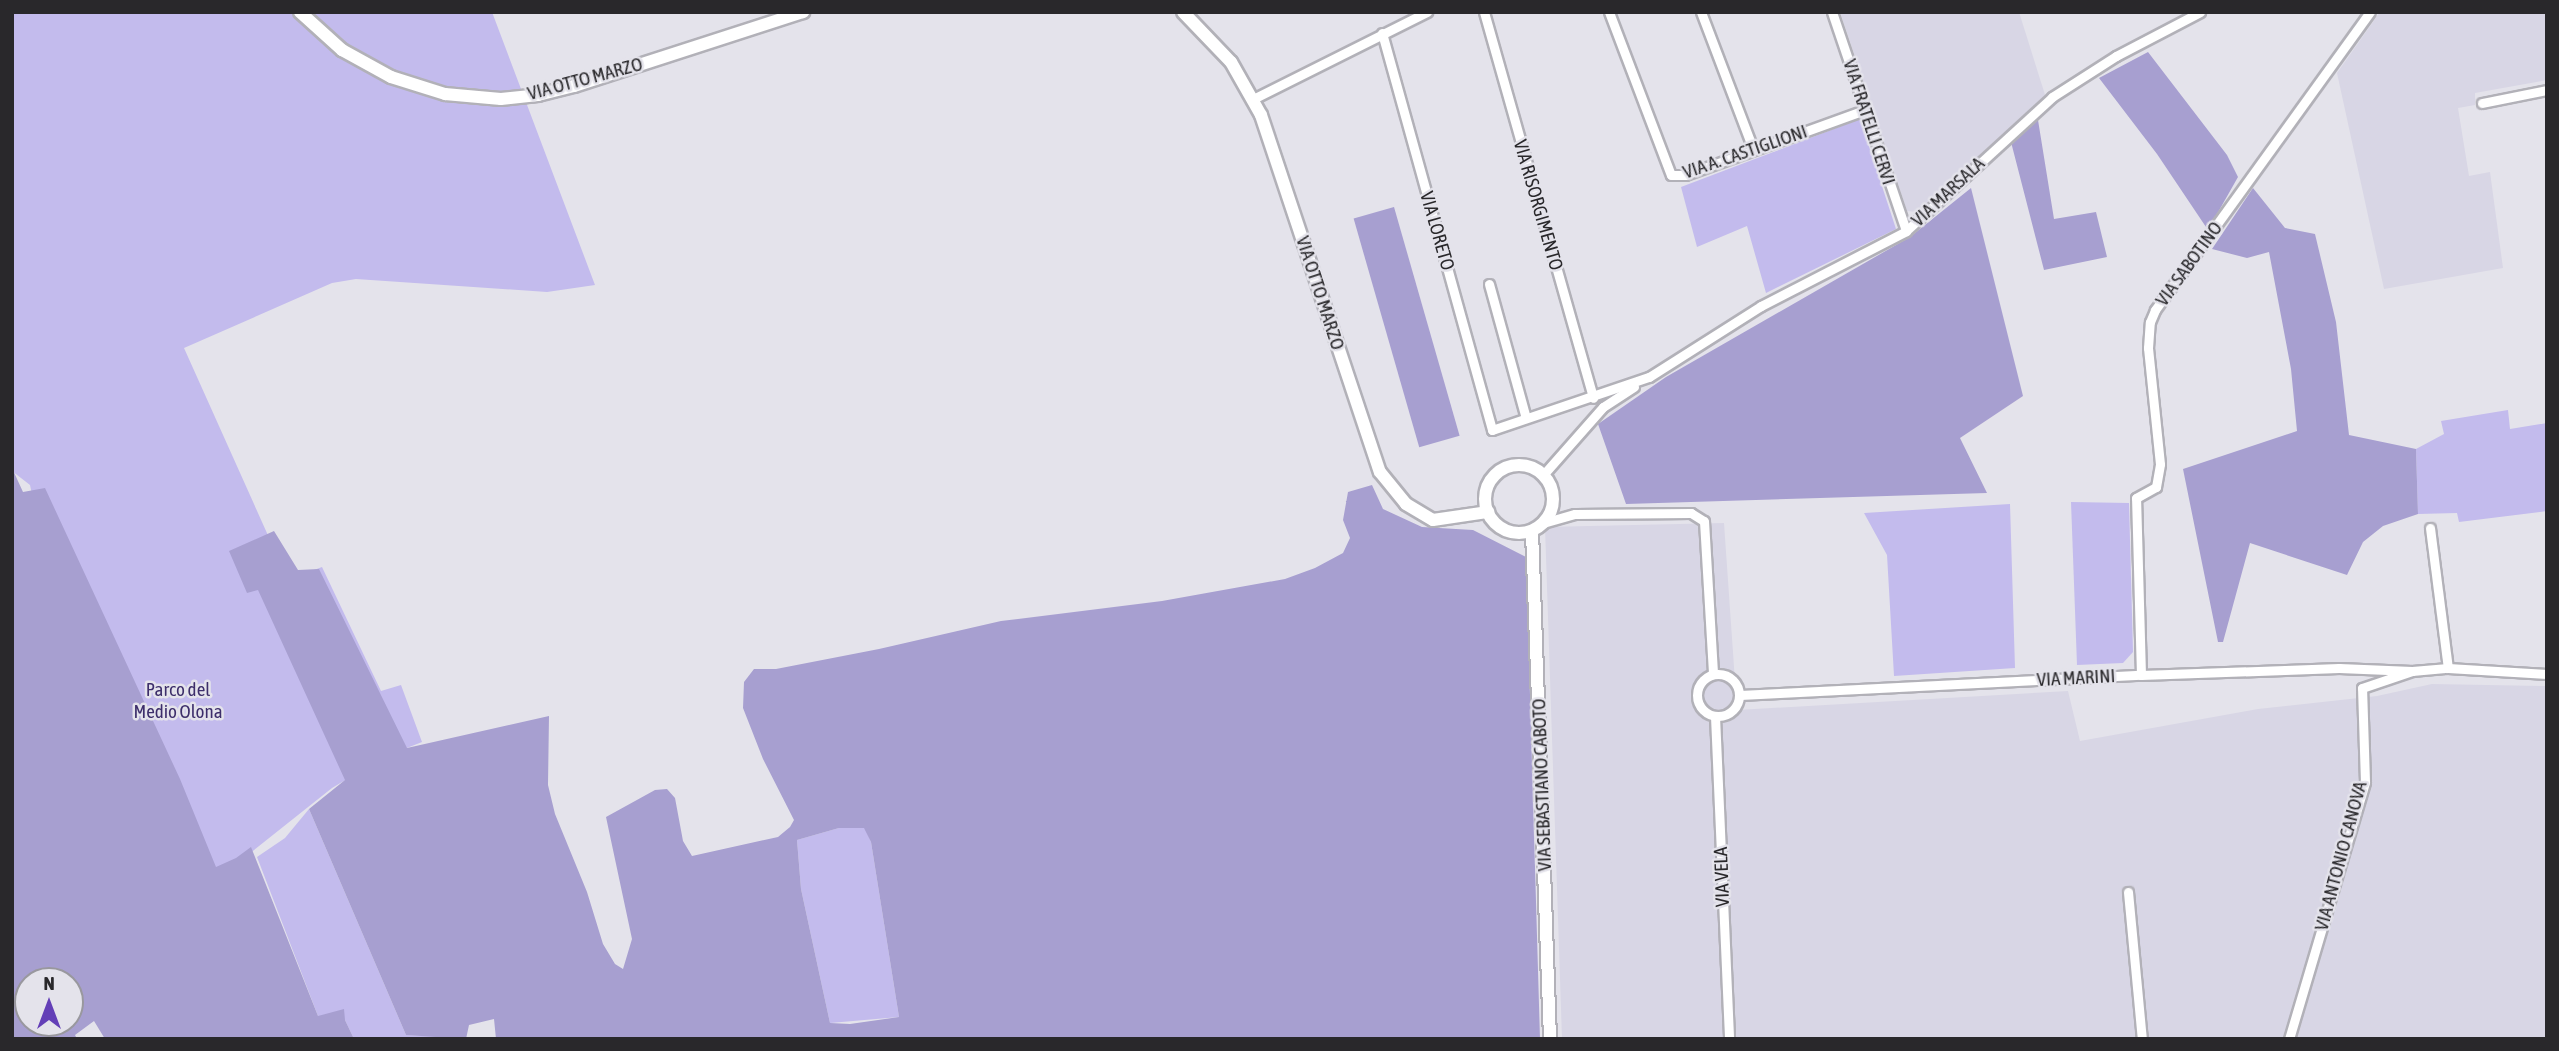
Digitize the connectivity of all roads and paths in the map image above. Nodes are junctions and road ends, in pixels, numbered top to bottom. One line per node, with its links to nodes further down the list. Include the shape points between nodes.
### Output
1 (300, 12): 2 (street, VIA OTTO MARZO, via 342,50 391,77 444,94 500,99 565,89)
2 (803, 12)
3 (1183, 12): 13 (street, VIA OTTO MARZO, via 1218,46)
4 (1427, 12): 11 (street)
5 (1484, 12): 20 (street, VIA RISORGIMENTO)
6 (1609, 12): 16 (street, VIA A. CASTIGLIONI, via 1671,175 1685,175)
7 (1701, 12): 16 (street)
8 (1832, 12): 15 (street, VIA FRATELLI CERVI)
9 (2200, 12): 17 (street, VIA MARSALA, via 2116,56 2052,97)
10 (2371, 12): 31 (street, VIA SABOTINO, via 2150,323 2148,348 2160,464 2156,486 2136,498)
11 (1382, 33): 13 (street); 22 (street, VIA LORETO)
12 (2547, 90): 14 (street)
13 (1254, 100): 24 (street, VIA OTTO MARZO, via 1380,472 1406,504 1433,520)
14 (2482, 103)
15 (1865, 110): 16 (street, VIA A. CASTIGLIONI); 17 (street, VIA FRATELLI CERVI)
16 (1753, 149)
17 (1906, 231): 19 (street, VIA MARSALA, via 1761,306)
18 (1489, 284): 21 (street)
19 (1649, 377): 20 (street, VIA MARSALA); 23 (street, VIA MARSALA, via 1603,407)
20 (1593, 398): 21 (street, VIA MARSALA)
21 (1526, 418): 22 (street, VIA MARSALA)
22 (1492, 430)
23 (1544, 475): 24 (street, via 1523,466 1500,471 1487,489); 25 (street, via 1553,505)
24 (1488, 512): 25 (street, via 1502,528 1522,533)
25 (1538, 527): 29 (street, VIA VELA, via 1575,514 1691,513 1704,521); 35 (street, VIA SEBASTIANO CABOTO)
26 (2430, 528): 27 (street)
27 (2448, 668): 28 (street, VIA ANTONIO CANOVA); 30 (street, VIA ANTONIO CANOVA)
28 (2412, 671): 31 (street, VIA MARINI, via 2339,668); 38 (street, VIA ANTONIO CANOVA, via 2362,688 2365,782)
29 (1713, 674): 32 (street, via 1732,678); 33 (street, VIA VELA, via 1701,682 1697,696 1702,709)
30 (2547, 674)
31 (2141, 675): 32 (street, VIA MARINI)
32 (1740, 695): 33 (street, via 1735,709)
33 (1715, 716): 36 (street, VIA VELA)
34 (2128, 892): 37 (street)
35 (1550, 1039)
36 (1729, 1039)
37 (2142, 1039)
38 (2289, 1039)

